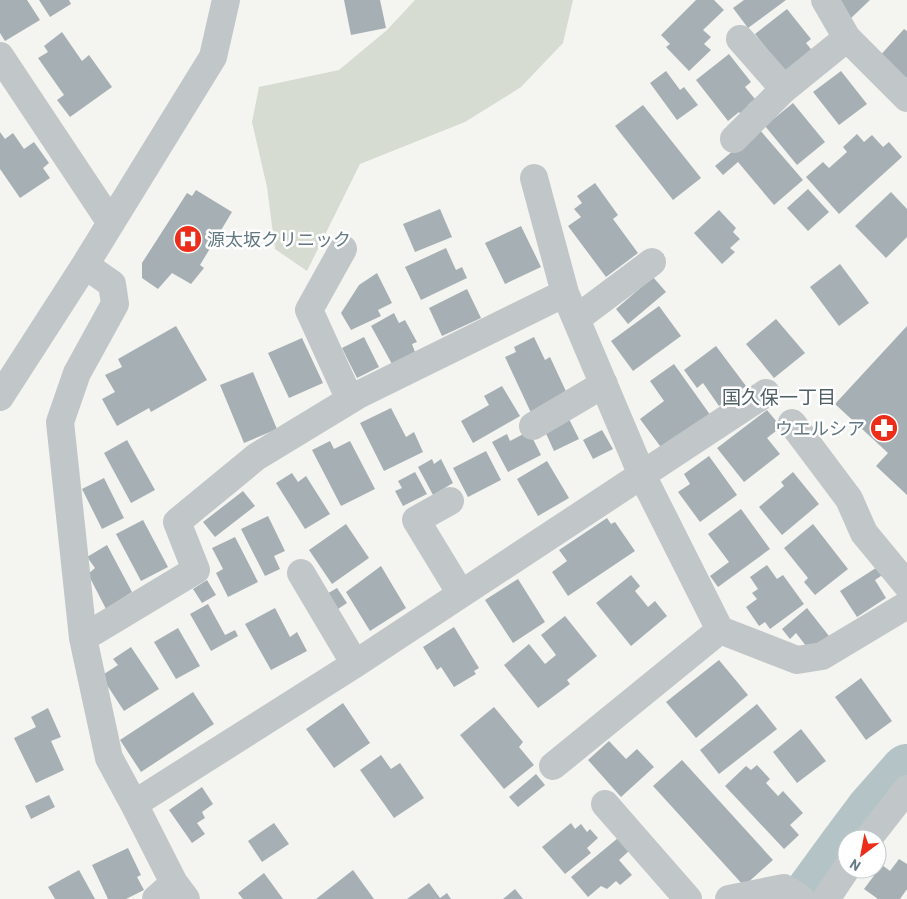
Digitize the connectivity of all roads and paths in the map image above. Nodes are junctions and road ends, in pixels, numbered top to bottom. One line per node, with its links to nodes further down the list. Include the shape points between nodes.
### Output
1 (226, 0): 10 (street, via 213,56)
2 (825, 0): 3 (street)
3 (847, 38): 6 (street); 7 (street)
4 (740, 39): 6 (street)
5 (0, 56): 10 (street)
6 (784, 89): 8 (street)
7 (907, 98)
8 (734, 139)
9 (534, 178): 14 (street)
10 (111, 223): 13 (street)
11 (342, 249): 19 (street, via 310,310)
12 (652, 262): 15 (street)
13 (85, 265): 18 (street); 29 (street, via 112,284 115,304 77,373 60,422)
14 (565, 293): 15 (street); 19 (street)
15 (576, 319): 16 (street)
16 (604, 384): 21 (street); 22 (street)
17 (766, 393): 22 (street)
18 (0, 397)
19 (350, 400): 29 (street, via 256,457 176,522 196,570)
20 (792, 423): 25 (street, via 849,499 864,534)
21 (533, 426)
22 (642, 476): 26 (street); 28 (street)
23 (450, 501): 26 (street, via 416,520)
24 (301, 573): 30 (street)
25 (907, 586)
26 (461, 594): 30 (street)
27 (907, 605): 28 (street, via 822,656 798,660)
28 (720, 630): 31 (street)
29 (83, 638): 33 (street, via 109,758)
30 (355, 664): 33 (street)
31 (553, 766)
32 (907, 790): 35 (street)
33 (134, 804): 37 (street)
34 (605, 804): 38 (street)
35 (876, 829)
36 (840, 879): 41 (street)
37 (172, 894)
38 (688, 899)
39 (730, 899): 40 (street, via 784,888)
40 (801, 899)
41 (826, 899)

